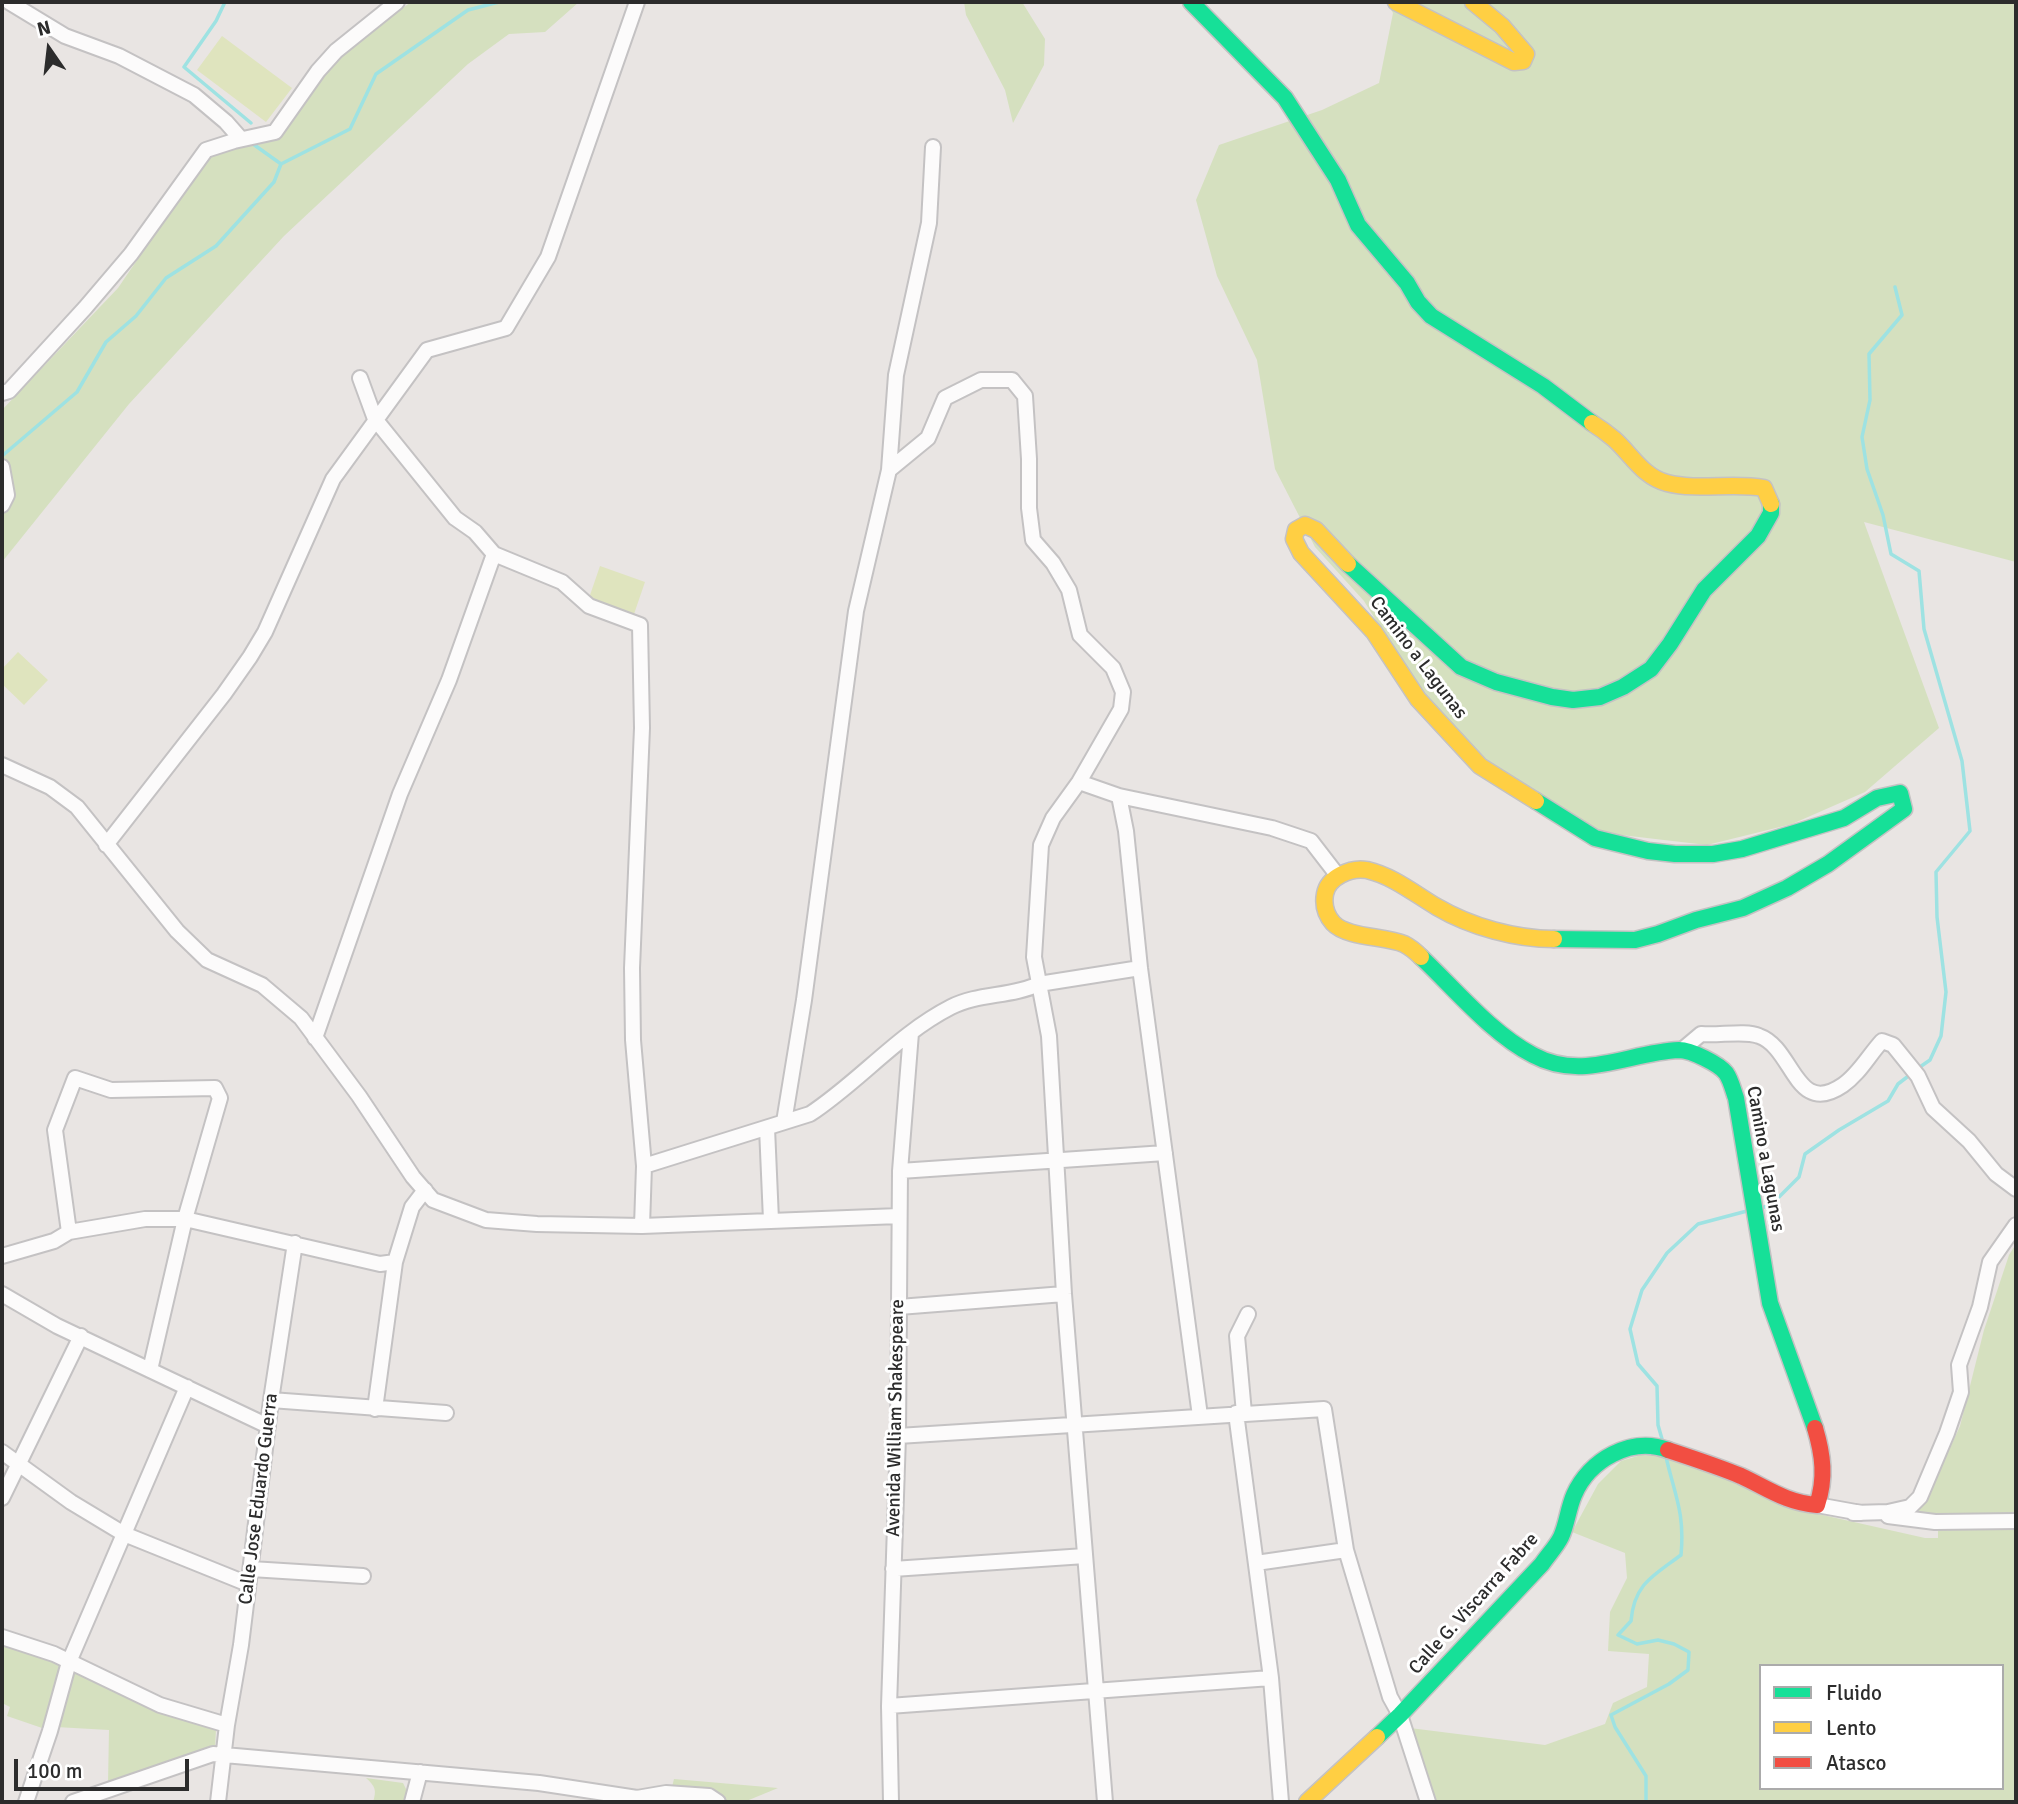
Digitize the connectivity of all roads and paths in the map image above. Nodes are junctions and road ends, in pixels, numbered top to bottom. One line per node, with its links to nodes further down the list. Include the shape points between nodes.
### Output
1 (9, 2): 7 (street, via 65,36 194,94)
2 (397, 2): 7 (street, via 335,51 275,132)
3 (637, 2): 11 (street, via 548,257 506,328 427,350)
4 (1191, 2): 20 (street, Camino a Lagunas, via 1285,97 1338,180 1359,225 1432,316 1543,386 1614,439 1645,472 1666,483 1764,488 1771,500 1758,536 1704,590 1651,669 1600,697 1573,700 1496,682 1461,667 1316,530 1305,525 1296,530 1294,539 1301,553 1374,632 1418,699 1480,766 1595,838 1618,845 1675,854 1713,854 1844,818 1877,798 1900,793 1904,809 1816,873 1781,892 1635,940 1529,939 1464,920 1381,874 1354,869)
5 (1396, 2): 6 (street, via 1514,62 1523,61 1526,54 1521,46)
6 (1473, 2)
7 (241, 139): 10 (street, via 206,150 131,254 9,391)
8 (933, 147): 12 (street, via 929,223 897,375)
9 (360, 378): 11 (street)
10 (2, 393)
11 (375, 419): 15 (street, via 455,518); 19 (street, via 333,479 250,657)
12 (888, 470): 17 (street, via 928,438 945,398 981,380 1012,380 1025,396 1033,540 1069,590 1080,635 1113,668 1123,692 1121,709); 26 (street, via 856,611)
13 (3, 472): 14 (street, via 7,495)
14 (2, 505)
15 (494, 554): 24 (street, via 449,680 400,794); 30 (street, via 562,582 589,606 640,625 642,728 632,968)
16 (2, 765): 19 (street, via 50,787 77,807)
17 (1079, 782): 18 (street); 22 (street, via 1053,818 1041,845 1034,957)
18 (1119, 796): 20 (street, via 1272,828 1311,841); 21 (street)
19 (106, 845): 24 (street, via 207,960 262,985 301,1018)
20 (1338, 876): 25 (street, via 1324,902 1339,929 1404,944 1415,951 1499,1030 1534,1056 1591,1067)
21 (1140, 968): 22 (street); 28 (street)
22 (1039, 984): 23 (street, via 952,1006); 29 (street, via 1049,1036)
23 (911, 1033): 26 (street, via 830,1101 810,1114); 31 (street, Avenida William Shakespeare)
24 (315, 1038): 33 (street)
25 (1682, 1050): 32 (street, via 1701,1034 1758,1035 1774,1044 1810,1092 1822,1095 1843,1085 1882,1041 1893,1045 1919,1076 1933,1108); 61 (street, Camino a Lagunas, via 1717,1065 1728,1075 1735,1098 1766,1290 1803,1384 1820,1448 1824,1494)
26 (784, 1122): 27 (street)
27 (767, 1128): 30 (street); 36 (street)
28 (1165, 1153): 29 (street); 54 (street)
29 (1056, 1159): 31 (street); 44 (street)
30 (644, 1166): 38 (street)
31 (900, 1171): 34 (street, Avenida William Shakespeare)
32 (2016, 1189)
33 (425, 1191): 38 (street, via 433,1200 486,1220); 42 (street, via 412,1207)
34 (899, 1216): 36 (street); 45 (street, Avenida William Shakespeare)
35 (185, 1219): 39 (street, via 145,1219); 39 (street, via 220,1098 215,1088 111,1090 75,1078 55,1130); 40 (street); 48 (street)
36 (771, 1220): 38 (street)
37 (2016, 1225): 62 (street, via 1990,1262 1959,1365 1961,1392 1920,1497 1910,1507)
38 (642, 1226)
39 (69, 1232): 41 (street)
40 (295, 1243): 42 (street, via 380,1264); 50 (street, Calle Jose Eduardo Guerra)
41 (2, 1256)
42 (396, 1262): 51 (street)
43 (2, 1294): 47 (street)
44 (1064, 1294): 45 (street); 55 (street)
45 (899, 1307): 57 (street, Avenida William Shakespeare)
46 (1248, 1314): 53 (street, via 1237,1336)
47 (81, 1336): 48 (street); 59 (street)
48 (150, 1370): 49 (street)
49 (187, 1387): 56 (street); 64 (street)
50 (271, 1400): 51 (street); 56 (street, Calle Jose Eduardo Guerra)
51 (374, 1409): 52 (street)
52 (446, 1413)
53 (1240, 1413): 54 (street); 65 (street, via 1324,1409); 67 (street)
54 (1200, 1416): 55 (street)
55 (1075, 1424): 57 (street); 66 (street)
56 (268, 1426): 68 (street, Calle Jose Eduardo Guerra)
57 (898, 1436): 69 (street, Avenida William Shakespeare)
58 (2, 1452): 59 (street)
59 (18, 1464): 60 (street); 64 (street)
60 (2, 1497)
61 (1818, 1505): 62 (street); 77 (street, Calle G. Viscarra Fabre, via 1782,1498 1740,1476 1663,1447 1642,1444 1620,1451 1591,1470 1578,1486 1560,1538 1542,1564)
62 (1853, 1513): 63 (street, via 1936,1521)
63 (2016, 1521)
64 (124, 1534): 71 (street); 73 (street)
65 (1346, 1550): 67 (street); 77 (street, via 1390,1698)
66 (1085, 1556): 69 (street); 75 (street)
67 (1256, 1563): 74 (street)
68 (251, 1569): 70 (street); 71 (street, Calle Jose Eduardo Guerra)
69 (892, 1570): 76 (street, Avenida William Shakespeare)
70 (363, 1576)
71 (248, 1584): 78 (street, Calle Jose Eduardo Guerra)
72 (2, 1637): 73 (street)
73 (69, 1662): 78 (street, via 160,1705); 82 (street)
74 (1271, 1678): 75 (street); 89 (street)
75 (1097, 1690): 76 (street); 88 (street)
76 (889, 1706): 87 (street, Avenida William Shakespeare)
77 (1400, 1715): 90 (street, Calle G. Viscarra Fabre); 91 (street)
78 (227, 1725): 79 (street, Calle Jose Eduardo Guerra)
79 (223, 1755): 80 (street); 83 (street, via 213,1754); 84 (street, Calle Jose Eduardo Guerra)
80 (420, 1772): 81 (street, via 539,1783); 85 (street)
81 (637, 1800): 86 (street, via 666,1793 709,1796)
82 (26, 1802)
83 (73, 1802)
84 (218, 1802)
85 (412, 1802)
86 (718, 1802)
87 (891, 1802)
88 (1105, 1802)
89 (1281, 1802)
90 (1307, 1802)
91 (1428, 1802)

